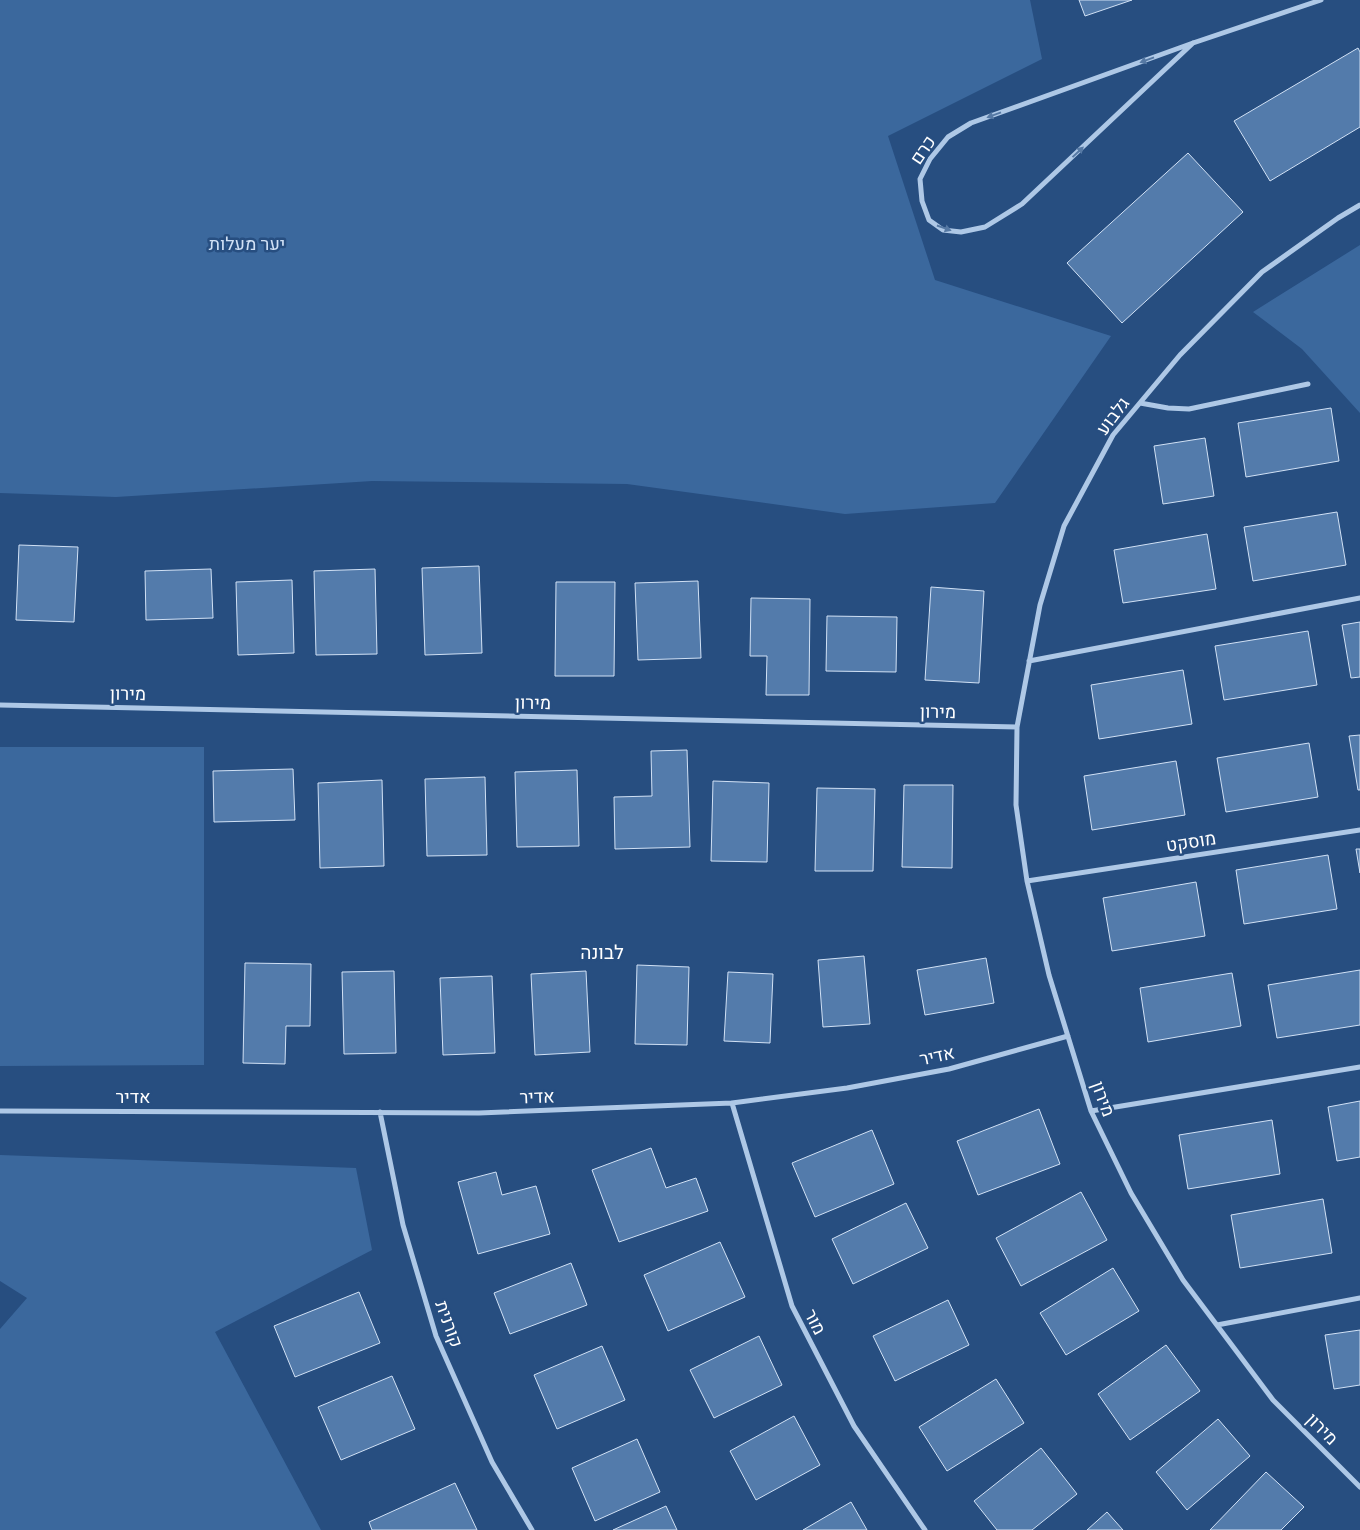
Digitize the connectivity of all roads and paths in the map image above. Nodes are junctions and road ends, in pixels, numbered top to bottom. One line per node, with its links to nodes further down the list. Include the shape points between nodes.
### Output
1 (1321, 0): 2 (street, כרם)
2 (1193, 43): 2 (street, כרם, one-way to 2, via 970,123 948,137 930,159 920,179 922,201 929,220 943,230 962,232 985,227 1022,204)
3 (1360, 205): 5 (street, גלבוע, via 1262,272 1180,355)
4 (1308, 384): 5 (street, via 1189,409)
5 (1140, 403): 7 (street, גלבוע, via 1113,435 1064,526 1040,605)
6 (1360, 598): 7 (street)
7 (1029, 660): 9 (street, גלבוע)
8 (0, 705): 9 (street, מירון)
9 (1017, 727): 11 (street, מירון, via 1016,805)
10 (1360, 830): 11 (street, מוסקט)
11 (1027, 881): 12 (street, מירון, via 1049,975)
12 (1068, 1036): 14 (street, אדיר, via 949,1068 848,1088); 16 (street, מירון)
13 (1360, 1067): 16 (street)
14 (732, 1103): 17 (street, אדיר, via 480,1113); 22 (street, מור, via 792,1306 854,1426)
15 (0, 1110): 17 (street, אדיר)
16 (1091, 1111): 19 (street, מירון, via 1131,1193 1183,1280)
17 (380, 1112): 21 (street, קורנית, via 403,1225 436,1336 492,1462)
18 (1360, 1298): 19 (street)
19 (1216, 1325): 20 (street, מירון, via 1273,1400)
20 (1360, 1488)
21 (532, 1530)
22 (925, 1530)

